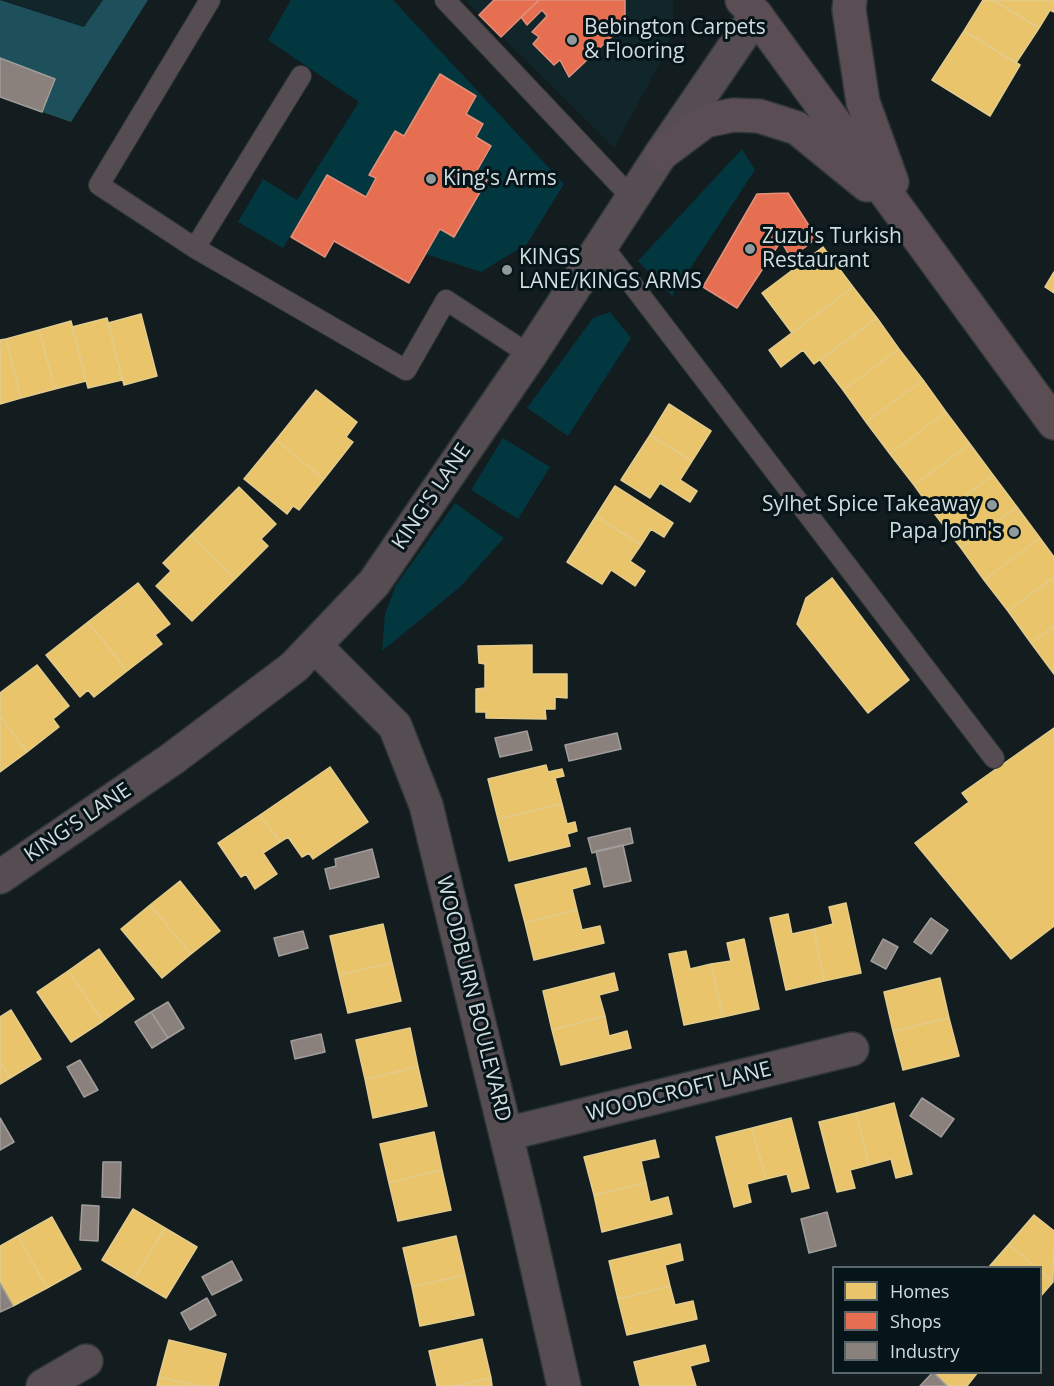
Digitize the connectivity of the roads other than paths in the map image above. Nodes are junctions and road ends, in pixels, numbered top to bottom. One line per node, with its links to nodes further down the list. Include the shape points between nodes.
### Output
1 (210, 0): 10 (lane, via 99,184)
2 (445, 0): 7 (lane)
3 (850, 0): 8 (main road, via 863,102)
4 (755, 5): 6 (street, KING'S LANE); 8 (main road)
5 (301, 76): 10 (lane)
6 (661, 154): 7 (street, KING'S LANE); 8 (main road, via 705,121 759,116 796,128)
7 (632, 198): 9 (street, KING'S LANE)
8 (903, 215): 12 (main road)
9 (602, 245): 11 (street, KING'S LANE); 14 (lane)
10 (195, 248): 11 (lane, via 406,370 446,300)
11 (530, 355): 13 (street, KING'S LANE, via 374,583)
12 (1054, 423)
13 (315, 646): 15 (street, KING'S LANE, via 294,667 172,759); 17 (street, WOODBURN BOULEVARD, via 395,726 399,736 426,806)
14 (994, 758)
15 (0, 877)
16 (852, 1049): 17 (street, WOODCROFT LANE)
17 (506, 1134): 20 (street, WOODBURN BOULEVARD)
18 (86, 1361): 19 (street)
19 (43, 1386)
20 (564, 1386)

